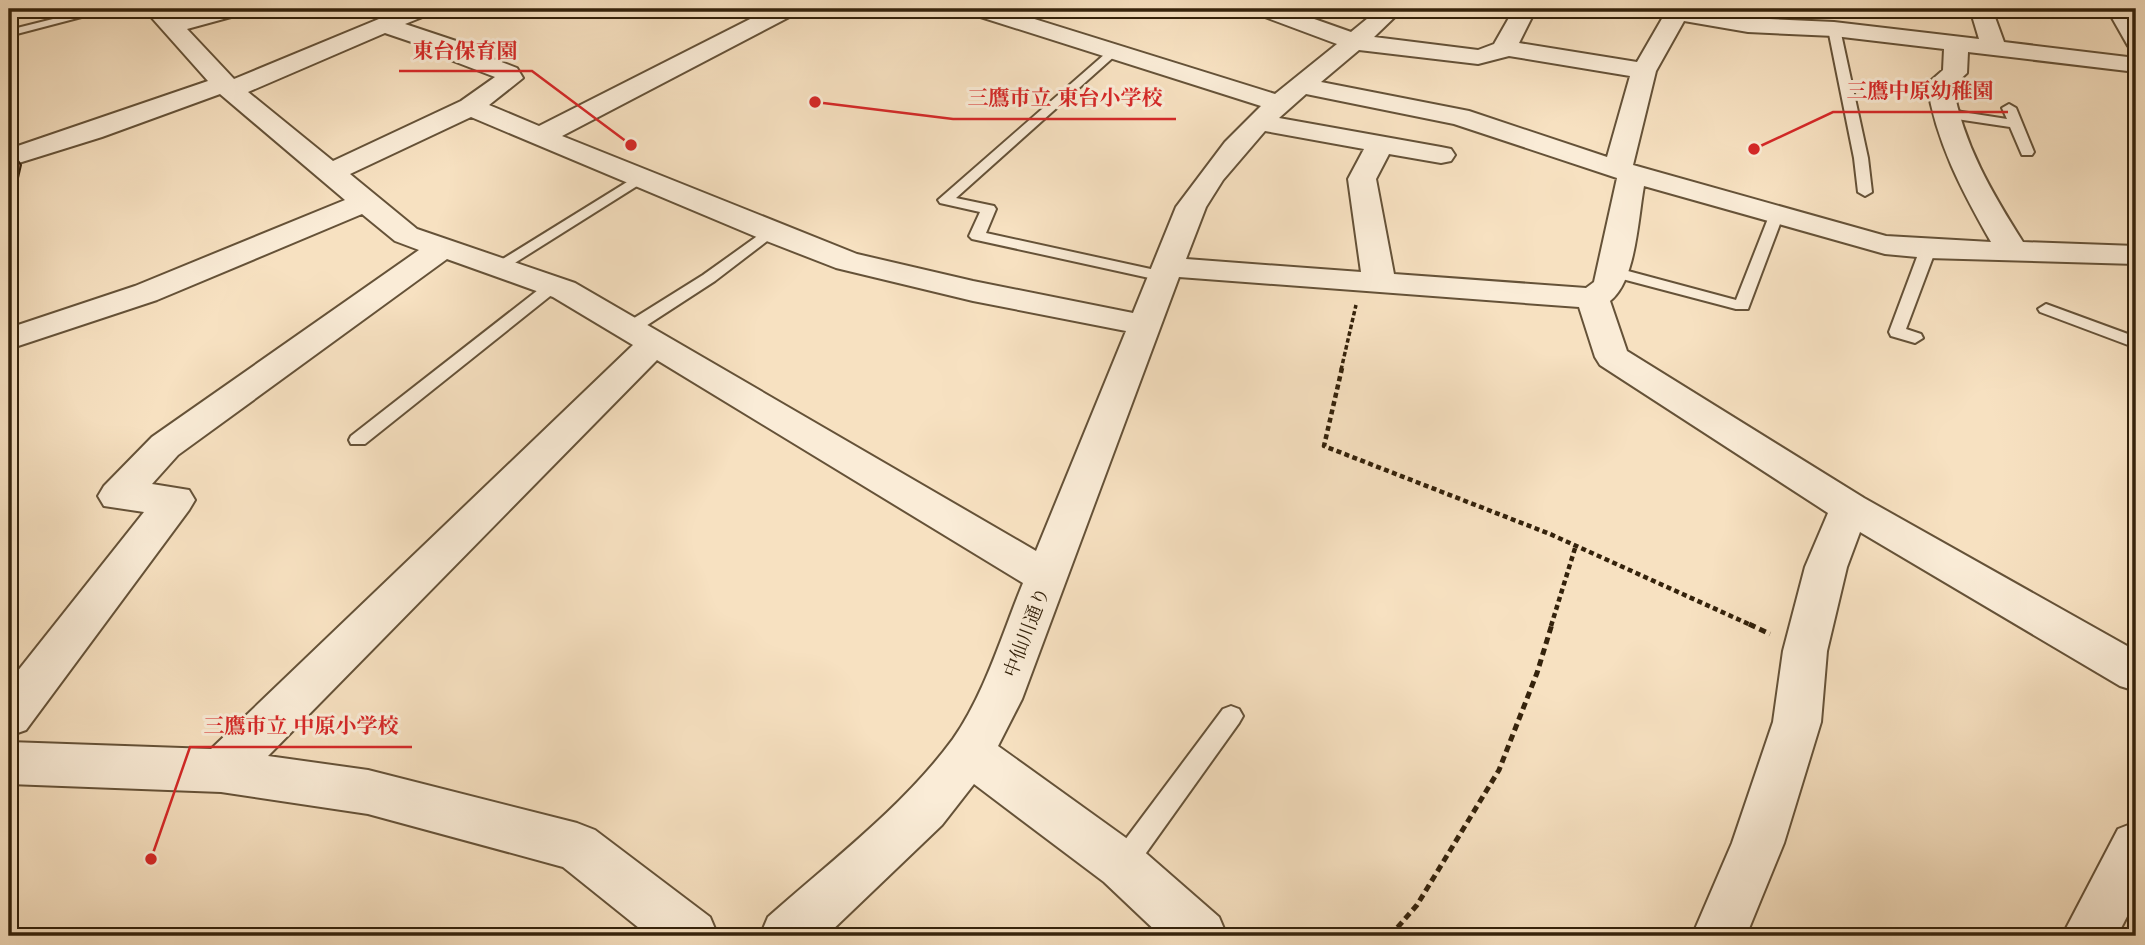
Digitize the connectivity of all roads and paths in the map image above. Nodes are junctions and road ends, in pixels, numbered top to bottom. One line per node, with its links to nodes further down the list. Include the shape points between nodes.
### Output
1 (106, 9): 15 (lane)
2 (234, 9): 12 (street)
3 (422, 9): 14 (street)
4 (787, 9): 31 (street)
5 (979, 9): 21 (street)
6 (1265, 9): 17 (street)
7 (1392, 9): 17 (street, 中仙川通り)
8 (1525, 9): 20 (street)
9 (1981, 9): 19 (street)
10 (2118, 9): 16 (street)
11 (1670, 10): 13 (street, via 1748,25); 23 (street)
12 (163, 18): 25 (street)
13 (1832, 19): 18 (street); 39 (lane)
14 (384, 25): 25 (street); 26 (street, via 454,48 457,54 508,73 510,79)
15 (9, 33)
16 (2136, 41)
17 (1355, 42): 20 (street, via 1478,57 1498,54); 24 (street, 中仙川通り)
18 (1956, 42): 19 (street); 29 (street, via 1955,73 1940,85)
19 (1993, 46): 22 (street)
20 (1504, 48): 23 (street)
21 (1113, 51): 28 (street); 48 (lane, via 945,200 989,209 977,236)
22 (2136, 65)
23 (1644, 71): 36 (street)
24 (1300, 85): 28 (street, 中仙川通り); 36 (street, via 1460,117)
25 (227, 87): 35 (street); 37 (street)
26 (470, 107): 31 (street); 37 (street)
27 (2010, 108): 30 (lane)
28 (1267, 113): 32 (street); 48 (street, 中仙川通り, via 1214,170 1191,207)
29 (1943, 113): 30 (lane); 45 (street, via 1964,165)
30 (2014, 124): 33 (lane)
31 (541, 136): 38 (street)
32 (1380, 144): 34 (street); 49 (street, via 1362,179)
33 (2027, 152)
34 (1441, 155)
35 (9, 158)
36 (1625, 171): 41 (street); 50 (street)
37 (330, 173): 40 (street)
38 (640, 178): 42 (street); 47 (lane)
39 (1865, 192)
40 (365, 202): 43 (street, via 406,235); 56 (street, via 146,293)
41 (1776, 216): 44 (street, via 1885,245); 50 (lane, via 1742,306)
42 (771, 232): 53 (street, via 847,261); 54 (lane)
43 (441, 249): 47 (street); 64 (street, via 165,446 118,496 175,500)
44 (1928, 249): 45 (street); 55 (lane, via 1897,332)
45 (2013, 252): 46 (street)
46 (2136, 255)
47 (496, 268): 51 (street)
48 (1165, 271): 49 (street); 53 (street, 中仙川通り)
49 (1370, 282): 50 (street); 60 (path, via 1324,446 1447,490)
50 (1603, 285): 59 (street, via 1612,357)
51 (553, 286): 54 (street); 58 (lane)
52 (2046, 309): 57 (lane)
53 (1144, 325): 61 (street, 中仙川通り)
54 (642, 337): 61 (street); 68 (street)
55 (1915, 338)
56 (9, 339)
57 (2136, 343)
58 (358, 440)
59 (1850, 509): 62 (street, via 1826,567); 63 (street)
60 (1576, 545): 62 (path); 74 (path, via 1537,673 1499,770 1417,905)
61 (1047, 576): 66 (street, 中仙川通り, via 999,699)
62 (1805, 651): 75 (street, via 1797,722 1758,843)
63 (2136, 673)
64 (9, 716)
65 (1231, 716): 70 (lane)
66 (970, 753): 70 (street); 72 (street, 中仙川通り, via 924,809)
67 (9, 762): 68 (street)
68 (221, 771): 71 (street, via 368,792 578,847)
69 (2136, 846): 76 (street)
70 (1122, 865): 73 (street)
71 (691, 936)
72 (788, 936)
73 (1200, 936)
74 (1390, 936)
75 (1719, 936)
76 (2089, 936)

